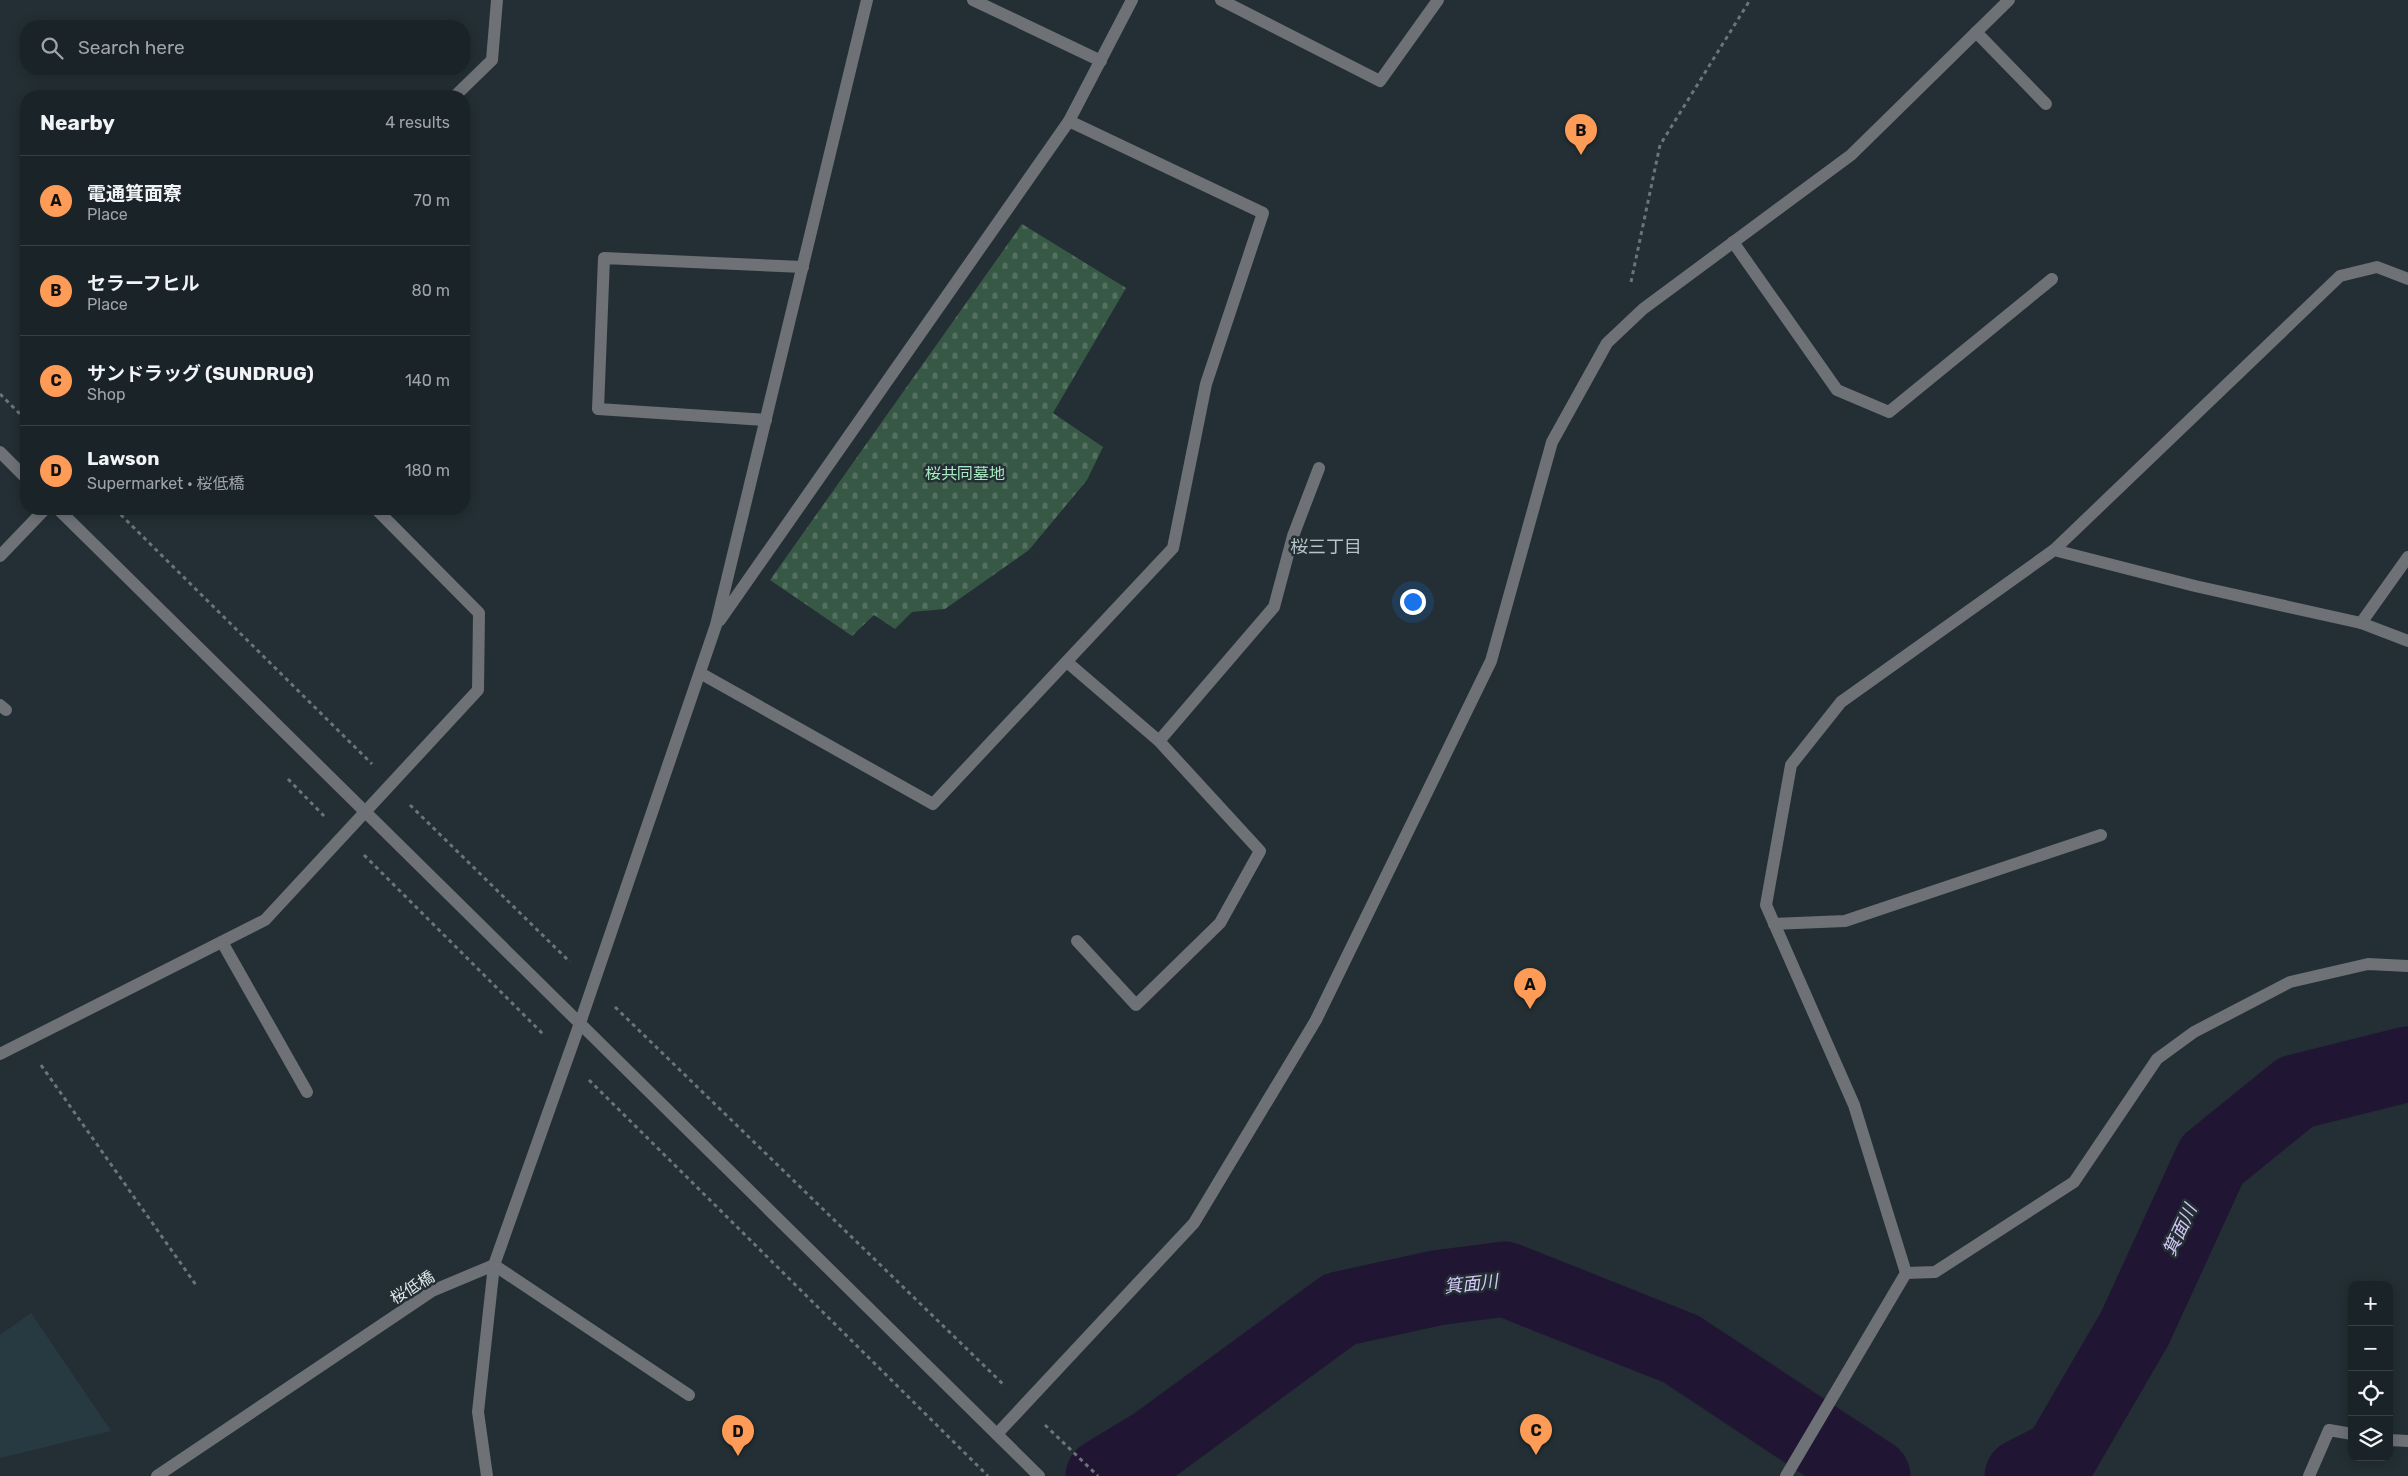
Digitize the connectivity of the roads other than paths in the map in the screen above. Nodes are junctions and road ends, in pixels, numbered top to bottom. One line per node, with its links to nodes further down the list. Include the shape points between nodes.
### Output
1 (497, 0): 10 (street, via 492,60)
2 (867, 0): 14 (street)
3 (973, 0): 9 (street)
4 (1132, 0): 9 (street)
5 (1221, 0): 6 (street, via 1380,80)
6 (1438, 0)
7 (2009, 0): 8 (street)
8 (1976, 32): 11 (street); 13 (street, via 1851,155)
9 (1101, 61): 12 (street)
10 (461, 90)
11 (2046, 104)
12 (1069, 121): 28 (street); 30 (street, via 1263,213 1206,384 1173,548)
13 (1733, 242): 15 (street, via 1837,390 1889,412); 46 (street, via 1643,309 1607,343 1552,442 1491,661 1316,1020 1194,1223)
14 (803, 267): 17 (street); 17 (street, via 604,258 598,409)
15 (2052, 279)
16 (2408, 279): 24 (street, via 2377,267 2340,276)
17 (766, 420): 28 (street)
18 (0, 452): 20 (street)
19 (1319, 468): 32 (street, via 1293,536 1274,607)
20 (20, 472)
21 (39, 515): 25 (street)
22 (64, 515): 33 (street)
23 (382, 515): 33 (street, via 479,613 478,690 390,782)
24 (2054, 550): 27 (street); 35 (street, via 1841,702 1791,765 1766,905)
25 (0, 556)
26 (2408, 557): 27 (street)
27 (2361, 623): 29 (street)
28 (716, 625): 31 (street)
29 (2408, 640)
30 (1067, 662): 31 (street, via 933,804); 32 (street)
31 (700, 674): 39 (street)
32 (1159, 741): 36 (street, via 1260,851 1220,924 1136,1005)
33 (366, 812): 37 (street, via 265,920); 39 (street)
34 (2101, 835): 35 (street, via 1845,921)
35 (1774, 924): 43 (street, via 1854,1105)
36 (1077, 941)
37 (222, 942): 40 (street); 41 (street)
38 (2408, 966): 43 (street, via 2368,964 2290,982 2194,1032 2157,1059 2074,1182 1934,1272)
39 (580, 1023): 42 (street); 46 (street)
40 (0, 1054)
41 (307, 1092)
42 (494, 1265): 44 (street); 49 (street, 桜低橋, via 432,1291); 50 (street, via 478,1412)
43 (1906, 1273): 52 (street)
44 (689, 1395)
45 (2348, 1433): 53 (street, via 2328,1430)
46 (997, 1434): 51 (street)
47 (2393, 1440): 48 (street)
48 (2408, 1441)
49 (157, 1476)
50 (487, 1476)
51 (1040, 1476)
52 (1786, 1476)
53 (2309, 1476)

